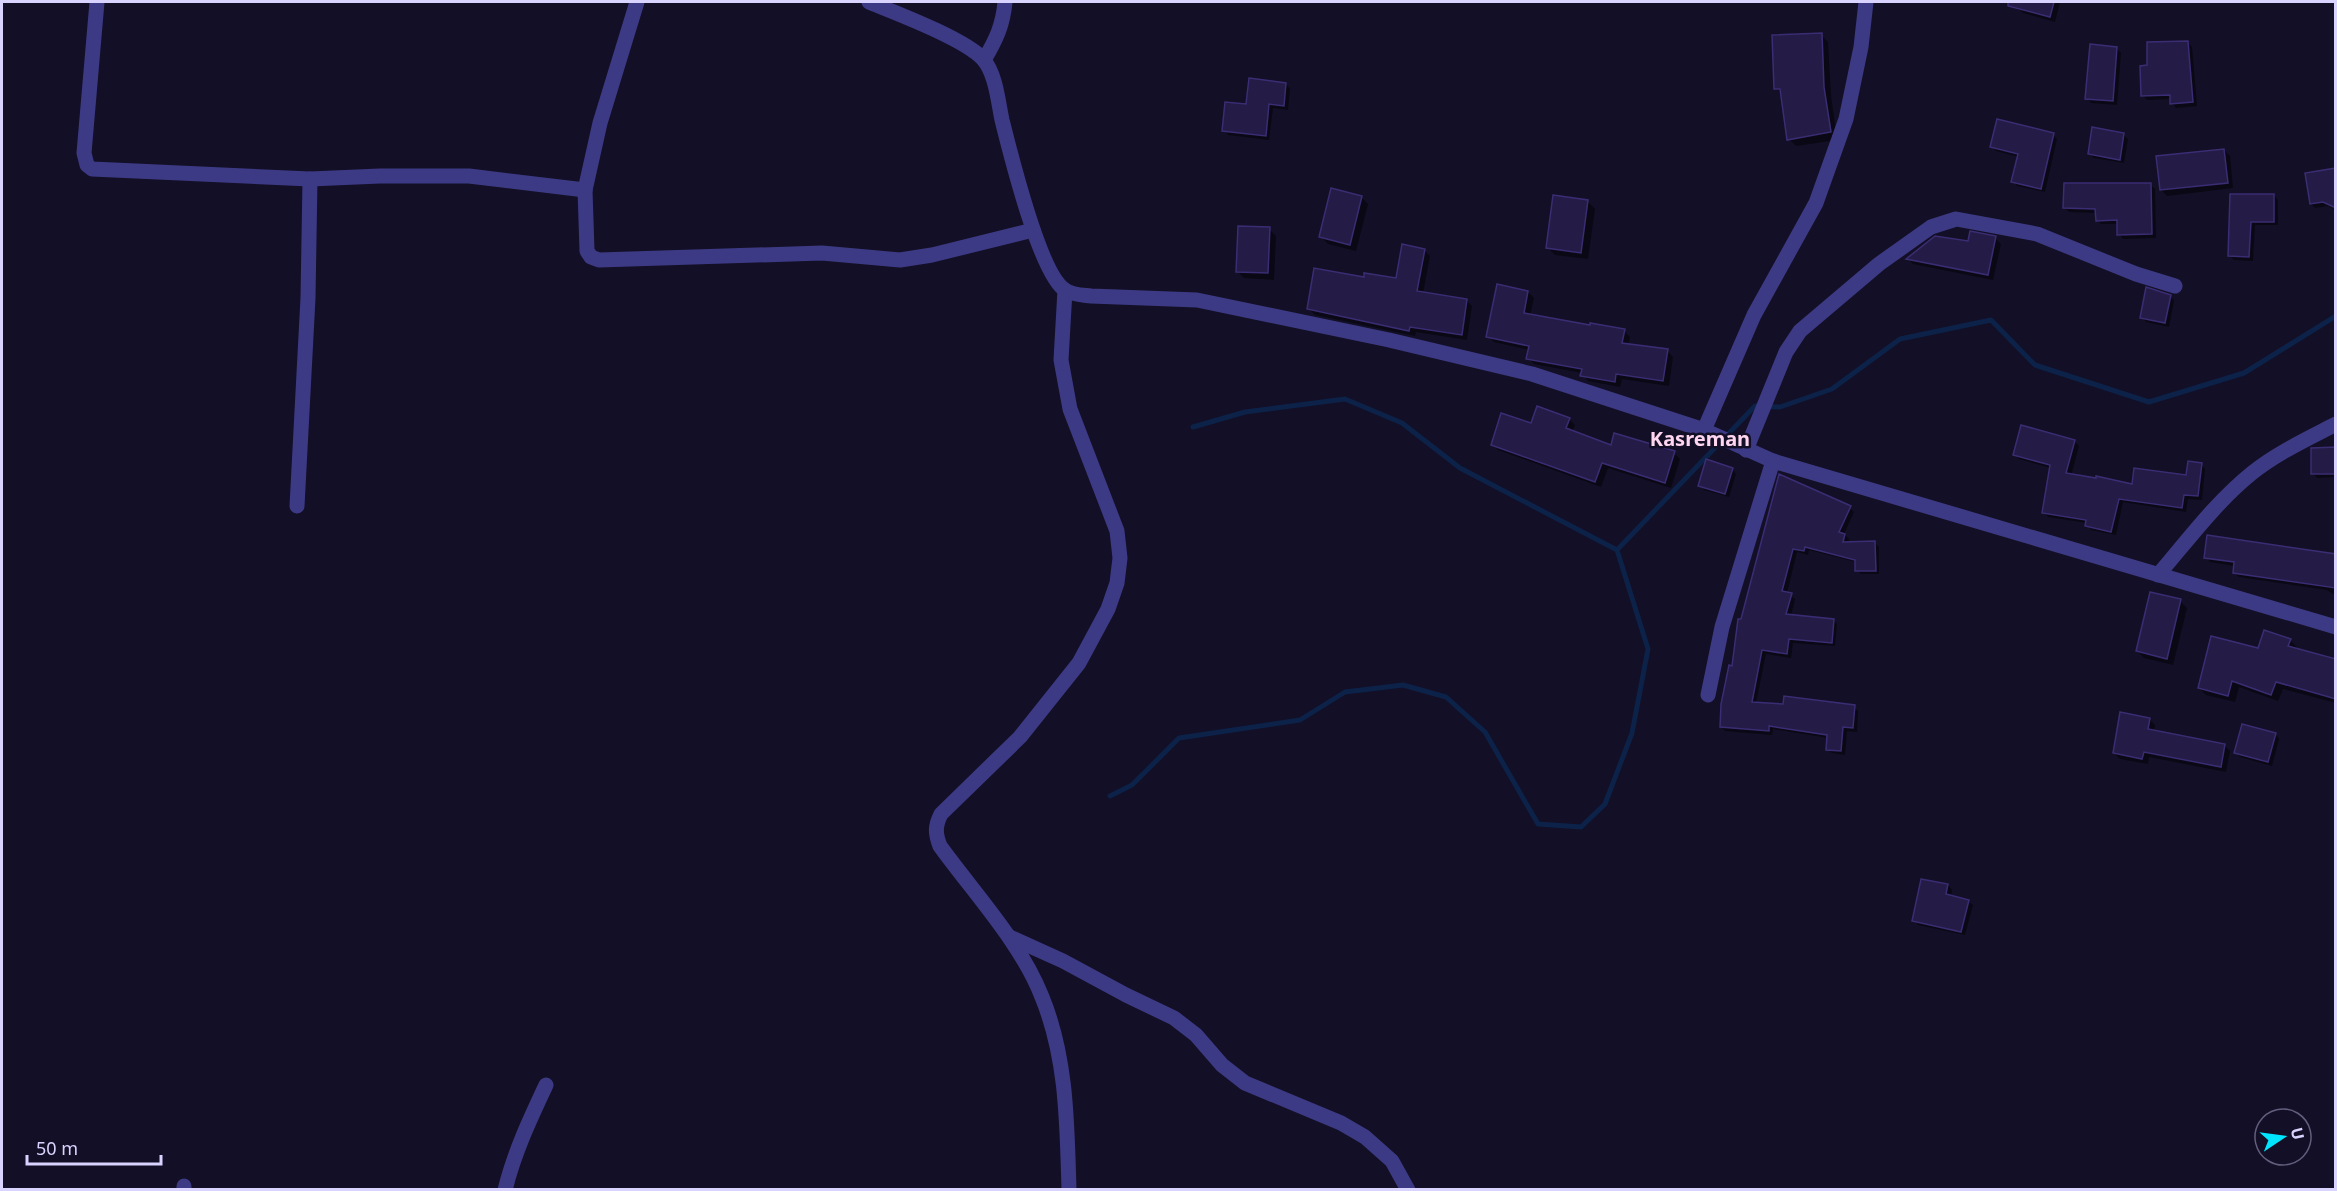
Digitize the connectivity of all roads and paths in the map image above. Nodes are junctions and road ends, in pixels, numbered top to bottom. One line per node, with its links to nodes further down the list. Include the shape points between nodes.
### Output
1 (97, 2): 7 (street, via 84,153 87,165 101,171)
2 (637, 2): 8 (street, via 600,123)
3 (869, 2): 6 (street, via 968,47)
4 (1005, 2): 6 (street, via 997,38)
5 (1866, 2): 13 (street, via 1846,119 1816,203 1754,315)
6 (984, 60): 9 (street, via 992,76 1013,167)
7 (310, 179): 8 (street, via 469,176); 16 (street)
8 (585, 190): 9 (street, via 587,251 599,260 822,253 900,260)
9 (1033, 230): 11 (street, via 1056,282)
10 (2175, 286): 14 (street, via 2037,234 1956,219 1930,227 1800,330)
11 (1065, 290): 13 (street, via 1077,295 1197,300 1389,340 1532,374); 20 (street, via 1061,360 1070,409 1117,531 1117,583 1108,609 1079,663 1020,737 941,814 935,834 940,846)
12 (2336, 424): 17 (street, via 2286,450 2253,473 2216,507)
13 (1710, 434): 14 (street)
14 (1742, 448): 15 (street)
15 (1773, 461): 17 (street); 19 (street, via 1722,627)
16 (297, 506)
17 (2158, 575): 18 (street)
18 (2336, 627)
19 (1708, 695)
20 (1010, 937): 23 (street, via 1042,995 1057,1042 1066,1103); 24 (street, via 1174,1018 1245,1083 1365,1137 1392,1161)
21 (546, 1085): 22 (street)
22 (505, 1190)
23 (1069, 1190)
24 (1408, 1190)

